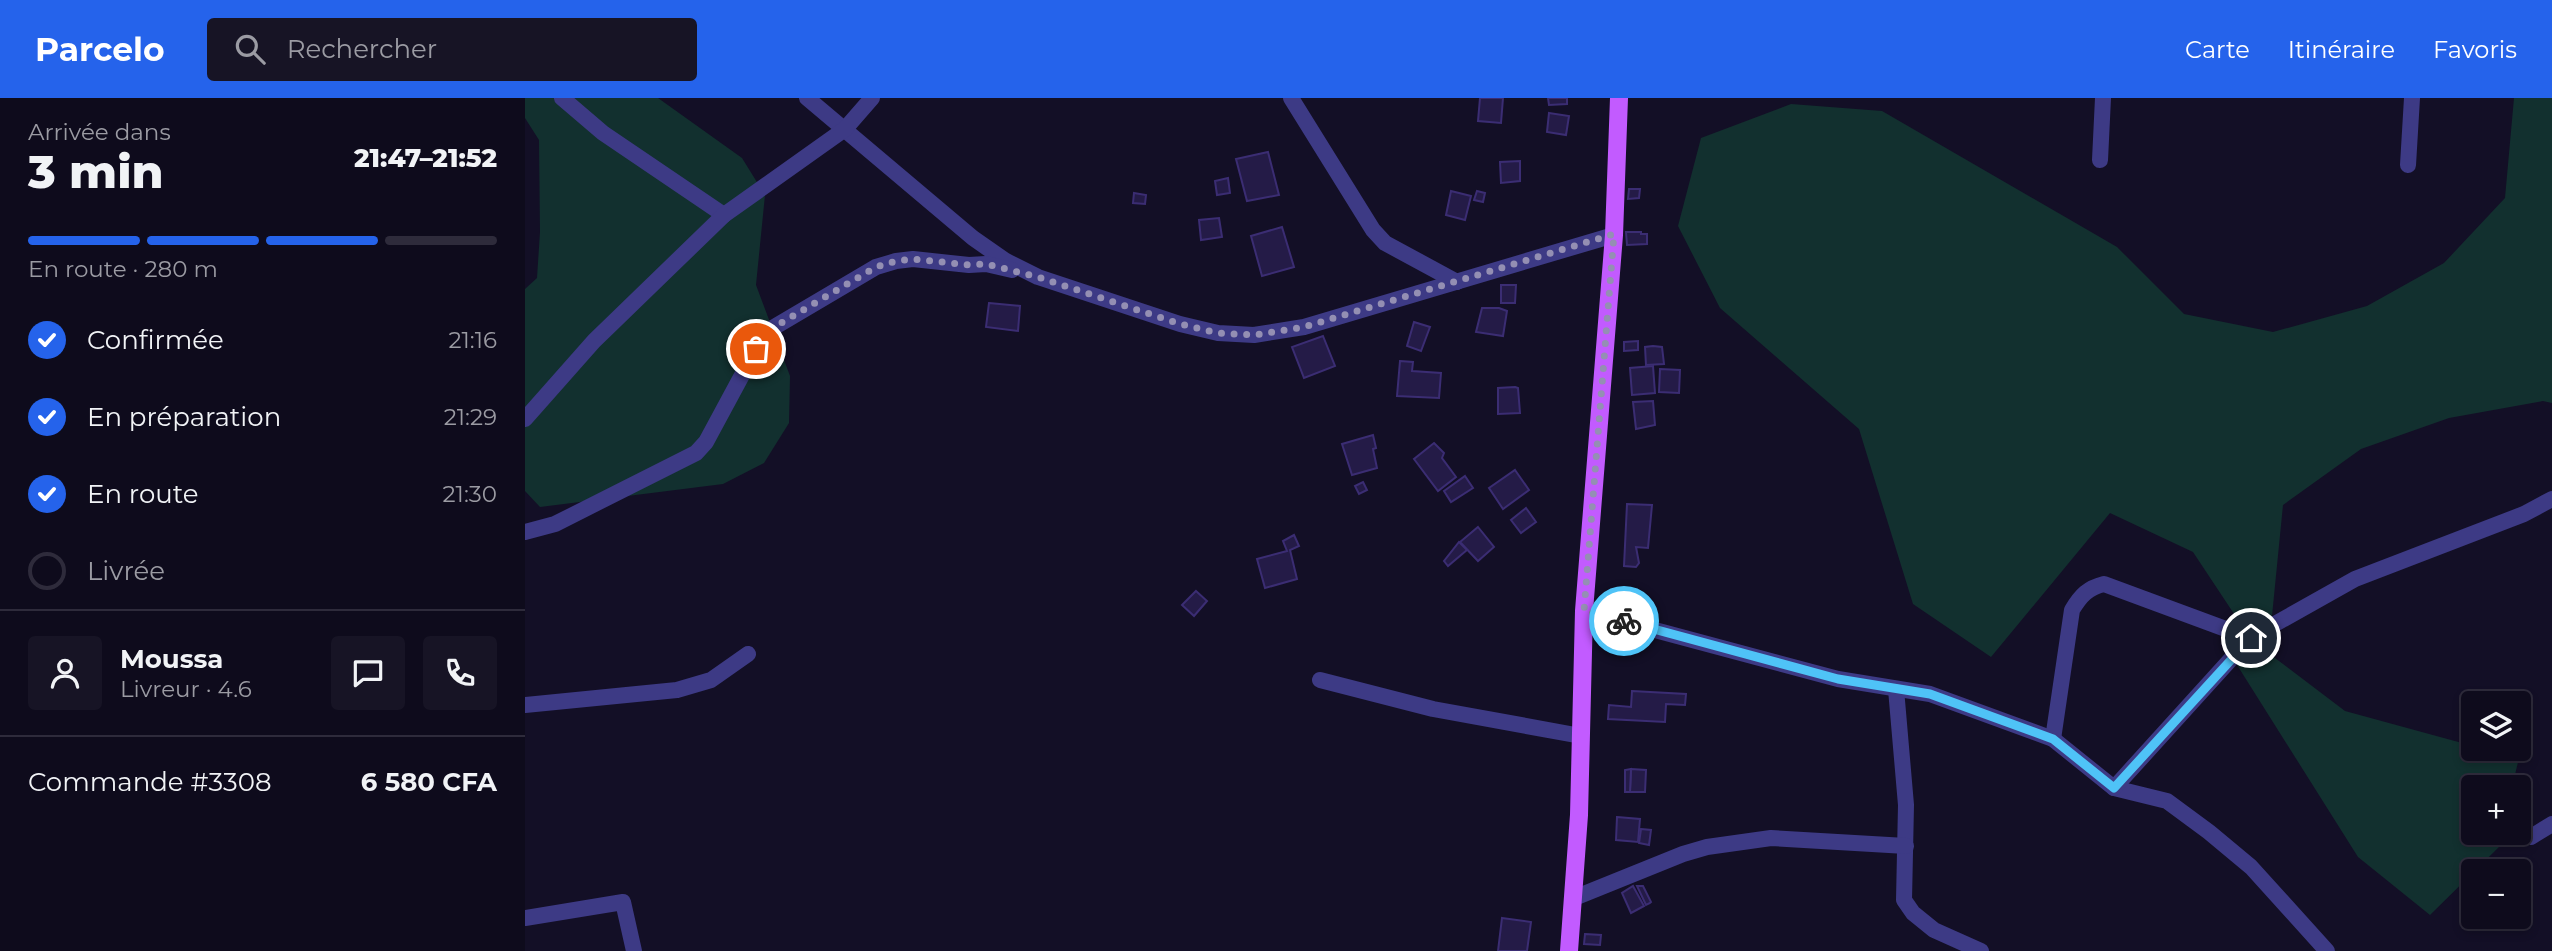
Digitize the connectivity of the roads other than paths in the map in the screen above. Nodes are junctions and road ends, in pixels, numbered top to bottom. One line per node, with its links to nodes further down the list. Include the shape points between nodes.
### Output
1 (562, 98): 11 (street, via 603,133)
2 (807, 98): 8 (street)
3 (871, 98): 8 (street)
4 (1291, 98): 14 (street, via 1373,230 1385,243)
5 (1619, 98): 12 (main road)
6 (2103, 98): 9 (street)
7 (2412, 98): 10 (street)
8 (845, 129): 11 (street); 13 (street, via 973,238)
9 (2100, 160)
10 (2408, 165)
11 (723, 215): 15 (street, via 594,341)
12 (1614, 234): 14 (street); 18 (main road)
13 (1038, 277): 14 (street, via 1180,324 1254,335 1304,327); 17 (street, via 986,264 913,259 876,267 771,329 696,453 555,524)
14 (1457, 282)
15 (525, 419)
16 (2552, 499): 19 (street, via 2355,579)
17 (525, 532)
18 (1584, 611): 22 (street, via 1838,679); 24 (main road)
19 (2251, 638): 25 (street, via 2104,584 2092,587 2072,610); 26 (street)
20 (748, 654): 23 (street, via 711,680 677,690)
21 (1319, 680): 24 (street, via 1433,709)
22 (1896, 689): 25 (street, via 1930,694); 29 (street)
23 (525, 705)
24 (1581, 736): 30 (main road)
25 (2053, 739): 26 (street)
26 (2114, 788): 35 (street, via 2167,801 2209,832 2251,867)
27 (2552, 824): 28 (street)
28 (2531, 837)
29 (1906, 846): 30 (street, via 1771,838 1707,847); 34 (street, via 1903,890 1907,905 1934,930)
30 (1574, 898): 33 (main road)
31 (525, 918): 32 (street, via 623,902)
32 (633, 951)
33 (1569, 951)
34 (1981, 951)
35 (2327, 951)

